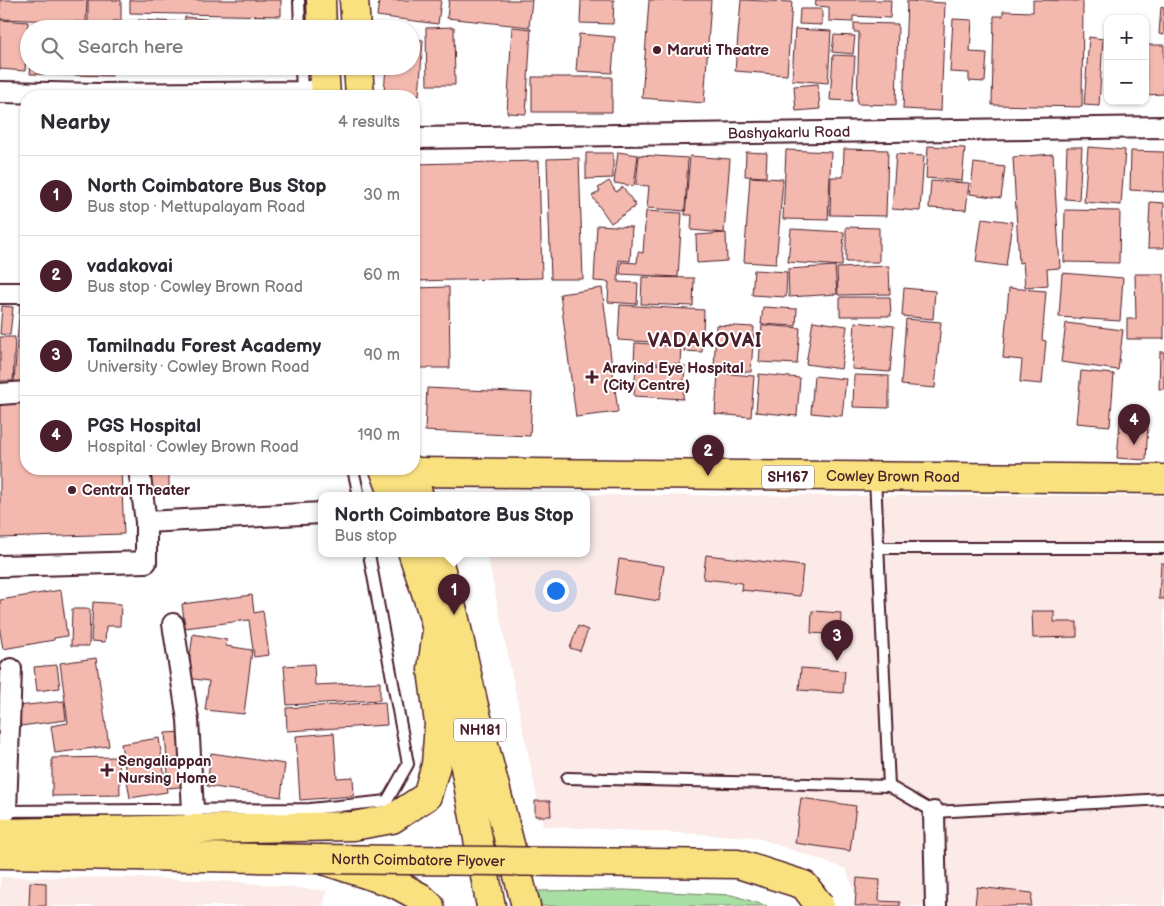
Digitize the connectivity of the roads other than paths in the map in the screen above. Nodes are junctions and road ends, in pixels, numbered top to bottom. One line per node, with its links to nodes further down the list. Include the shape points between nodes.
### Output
1 (299, 0): 4 (lane)
2 (321, 0): 5 (main road)
3 (354, 0): 6 (main road)
4 (300, 20)
5 (322, 20)
6 (355, 20)
7 (307, 75): 9 (lane)
8 (359, 75): 11 (main road)
9 (316, 88): 10 (street)
10 (254, 90)
11 (360, 90)
12 (0, 92): 13 (street)
13 (20, 93)
14 (1164, 127): 15 (street, Bashyakarlu Road)
15 (420, 138)
16 (0, 293): 17 (street)
17 (20, 293)
18 (20, 392): 19 (street)
19 (0, 394)
20 (140, 475): 29 (street)
21 (355, 475): 26 (lane)
22 (386, 475): 27 (main road)
23 (875, 477): 24 (main road, Cowley Brown Road / SH167); 25 (main road, Cowley Brown Road / SH167); 30 (lane)
24 (414, 479)
25 (1164, 480)
26 (358, 492)
27 (393, 492)
28 (318, 513): 29 (street)
29 (146, 522): 35 (street, via 146,562)
30 (879, 548): 31 (lane); 40 (lane)
31 (1164, 548)
32 (370, 557): 42 (lane, via 408,764 387,801 310,809)
33 (414, 557): 37 (main road, NH181)
34 (437, 557): 49 (main road, NH181)
35 (0, 566)
36 (173, 624): 42 (street, via 188,720)
37 (437, 627): 44 (main road, via 432,670 439,723 436,765 427,796 392,819 353,826); 48 (main road, NH181)
38 (11, 670): 44 (street)
39 (567, 778): 40 (lane)
40 (889, 786): 43 (lane)
41 (1164, 800): 43 (lane)
42 (193, 810): 44 (lane)
43 (934, 812): 51 (street)
44 (2, 818)
45 (0, 854): 46 (main road, North Coimbatore Flyover)
46 (320, 859): 47 (main road, via 396,884); 50 (main road, North Coimbatore Flyover, bridge, via 738,864 804,885)
47 (430, 906)
48 (491, 906)
49 (526, 906)
50 (820, 906)
51 (936, 906)

